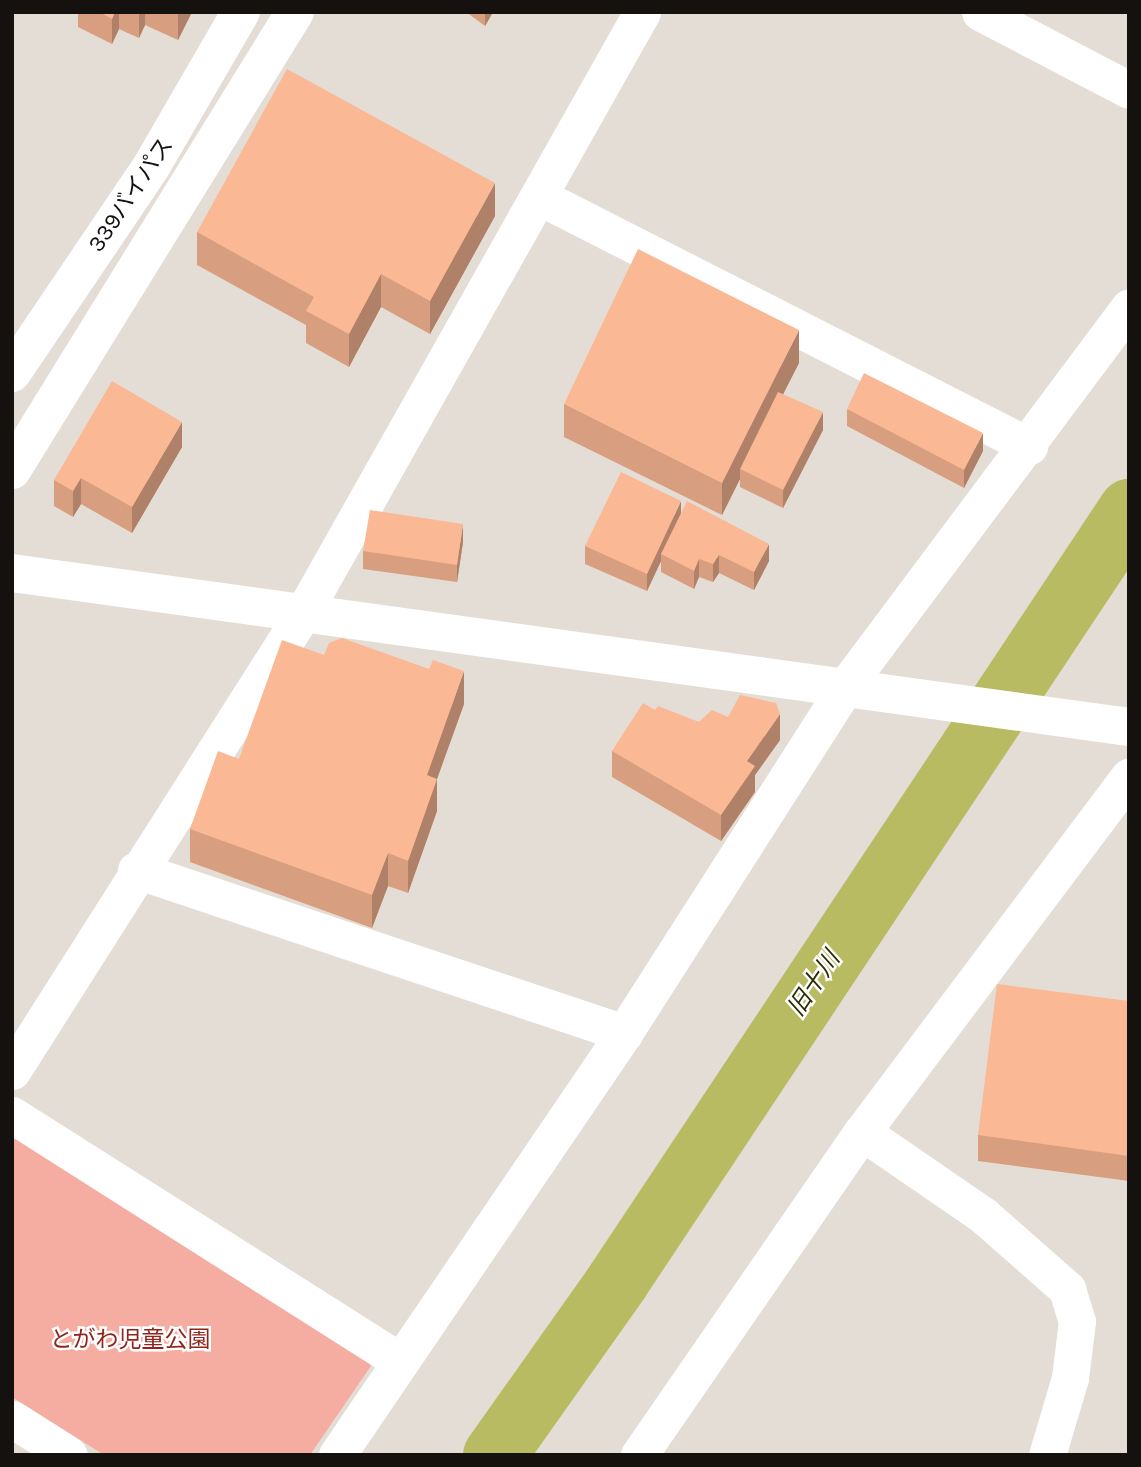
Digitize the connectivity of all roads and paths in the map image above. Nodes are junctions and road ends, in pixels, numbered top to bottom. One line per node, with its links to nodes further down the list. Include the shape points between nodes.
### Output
1 (241, 12): 8 (street, 339バイパス, via 173,132)
2 (295, 12): 10 (street)
3 (642, 12): 6 (street)
4 (980, 12): 5 (street)
5 (1129, 90)
6 (540, 197): 9 (street); 12 (street)
7 (1129, 307): 9 (street)
8 (12, 373)
9 (1029, 446): 13 (street)
10 (12, 470)
11 (12, 573): 12 (street)
12 (303, 613): 13 (street); 16 (street)
13 (845, 687): 14 (street); 17 (street)
14 (1129, 727)
15 (1129, 777): 20 (street)
16 (136, 870): 17 (street); 18 (street)
17 (624, 1032): 21 (street)
18 (12, 1071)
19 (12, 1115): 21 (street)
20 (862, 1132): 25 (street); 26 (street, via 1005,1232 1067,1289 1077,1321 1071,1367)
21 (400, 1361): 24 (street)
22 (12, 1419): 23 (street)
23 (69, 1455)
24 (337, 1455)
25 (640, 1455)
26 (1046, 1455)

